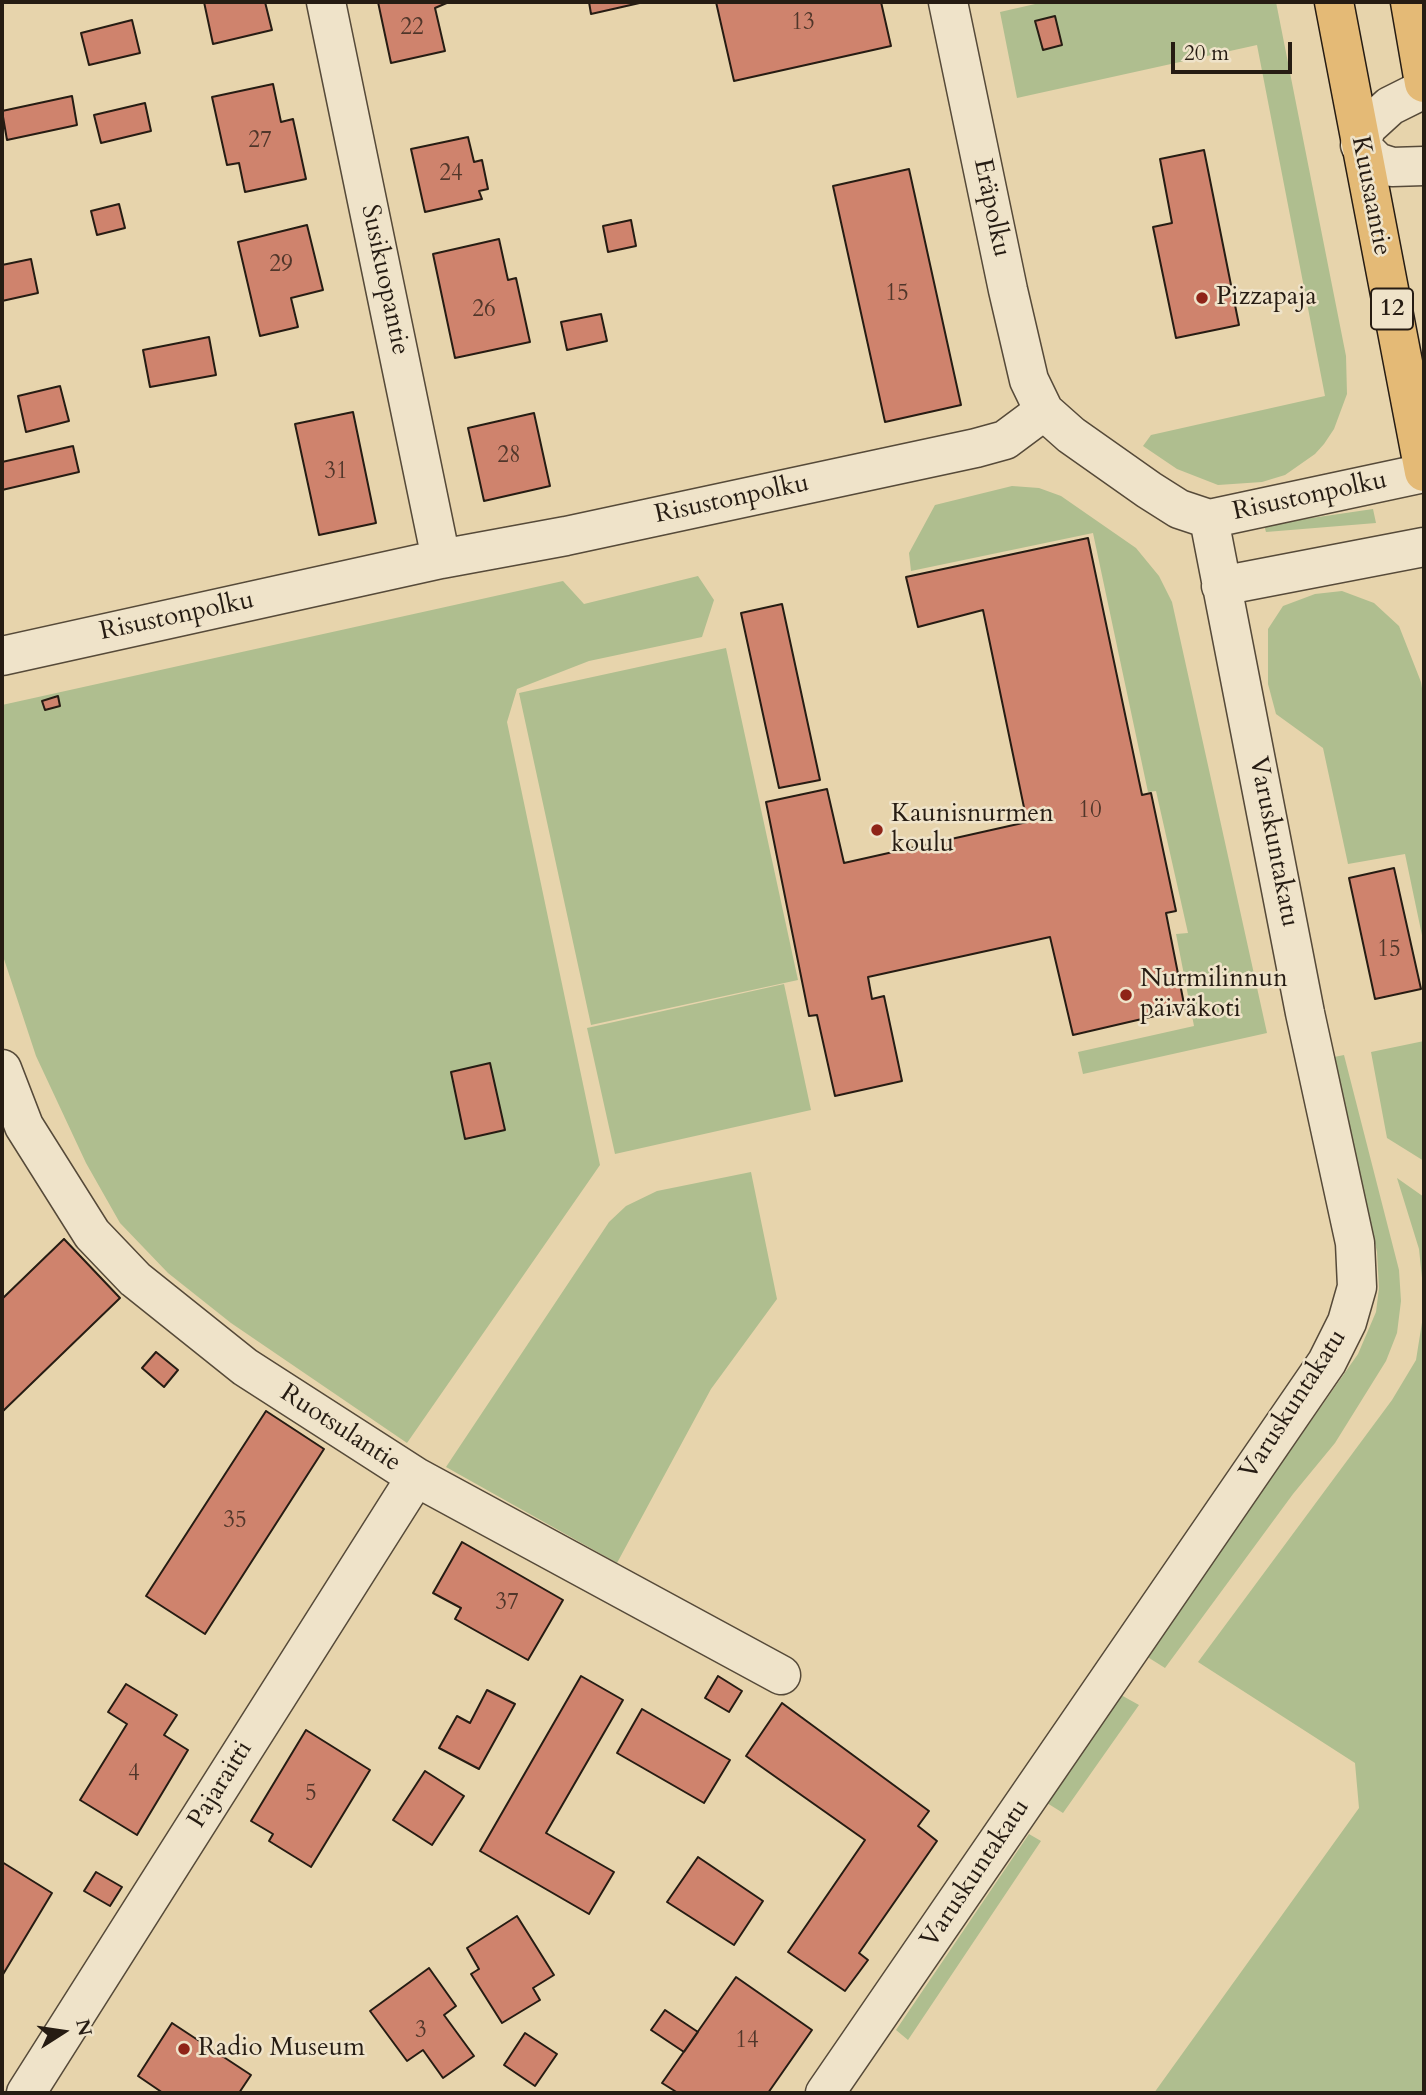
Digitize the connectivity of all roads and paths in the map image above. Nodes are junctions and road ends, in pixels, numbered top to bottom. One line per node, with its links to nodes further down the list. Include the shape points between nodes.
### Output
1 (326, 2): 12 (street, Susikuopantie)
2 (948, 2): 8 (street, Eräpolku, via 1029,380)
3 (1335, 2): 6 (main road, Kuusaantie / 12)
4 (1410, 2): 5 (main road)
5 (1424, 86): 6 (street, via 1390,106 1367,127)
6 (1360, 145): 7 (street, via 1377,162 1392,167); 9 (main road, Kuusaantie / 12)
7 (1424, 166)
8 (1044, 411): 10 (street, Risustonpolku, via 1149,490 1180,509); 12 (street, Risustonpolku, via 1004,440 976,448)
9 (1424, 473): 10 (street, Risustonpolku)
10 (1209, 519): 13 (street, Varuskuntakatu)
11 (1424, 547): 13 (street)
12 (441, 559): 14 (street, Risustonpolku)
13 (1221, 586): 19 (street, Varuskuntakatu, via 1305,1013 1356,1243 1357,1287 1348,1322 1327,1362)
14 (2, 656)
15 (2, 1069): 16 (street, Ruotsulantie, via 24,1126 57,1180 92,1234 135,1279 245,1367)
16 (416, 1477): 17 (street, Ruotsulantie); 18 (street, Pajaraitti)
17 (781, 1675)
18 (26, 2093)
19 (825, 2093)

